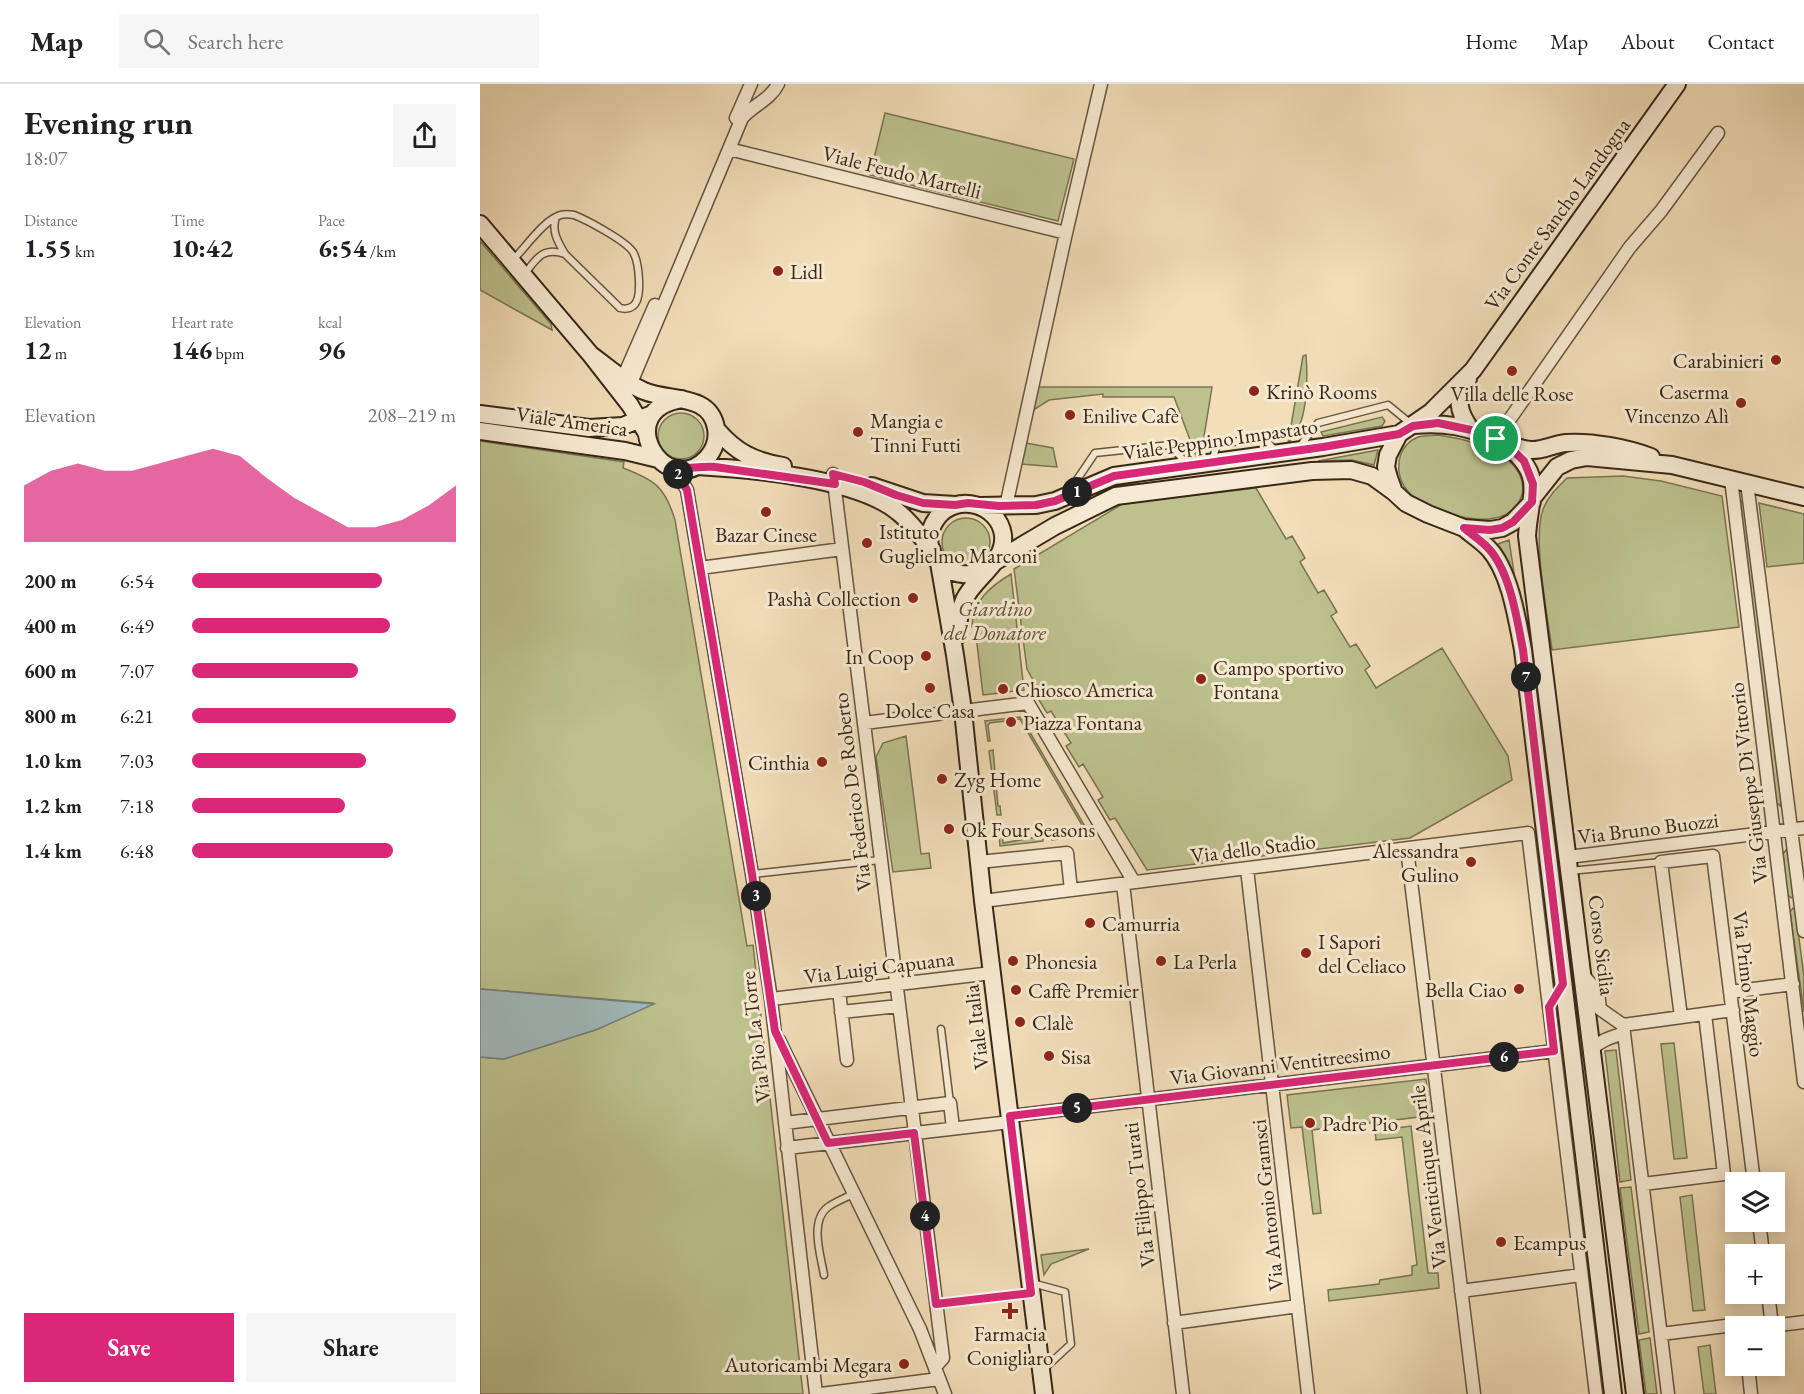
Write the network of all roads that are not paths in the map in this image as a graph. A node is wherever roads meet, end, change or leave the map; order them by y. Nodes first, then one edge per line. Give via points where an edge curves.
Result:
1 (751, 84) edge
2 (778, 84) edge
3 (1101, 84) edge
4 (1677, 84) edge
5 (1718, 133) dead end
6 (729, 149) junction
7 (556, 216) junction
8 (480, 224) edge
9 (1065, 233) junction
10 (565, 254) junction
11 (512, 262) junction
12 (524, 276) junction
13 (1473, 370) junction
14 (624, 383) junction
15 (682, 399) junction
16 (480, 414) edge
17 (647, 422) junction
18 (602, 427) junction
19 (717, 430) junction
20 (1406, 430) junction
21 (1471, 430) junction
22 (480, 431) edge
23 (1500, 441) junction
24 (1297, 451) junction
25 (657, 459) junction
26 (1672, 465) junction
27 (697, 466) junction
28 (1190, 466) junction
29 (674, 468) junction
30 (834, 479) junction
31 (1739, 481) junction
32 (1394, 492) junction
33 (1065, 497) junction
34 (1804, 497) edge
35 (1533, 499) junction
36 (955, 505) junction
37 (980, 506) junction
38 (1006, 506) junction
39 (1464, 528) junction
40 (842, 549) junction
41 (935, 556) junction
42 (991, 565) junction
43 (700, 568) junction
44 (955, 655) junction
45 (963, 711) junction
46 (864, 723) junction
47 (1798, 829) edge
48 (1773, 832) junction
49 (1407, 849) junction
50 (880, 860) junction
51 (979, 862) junction
52 (1660, 862) junction
53 (1569, 864) junction
54 (1247, 868) junction
55 (752, 874) junction
56 (1128, 883) junction
57 (1071, 890) junction
58 (1536, 896) junction
59 (983, 901) junction
60 (1556, 920) junction
61 (1804, 931) edge
62 (992, 973) junction
63 (1582, 974) junction
64 (1563, 984) junction
65 (1792, 984) junction
66 (896, 985) junction
67 (839, 991) junction
68 (1730, 992) junction
69 (771, 999) junction
70 (899, 1006) junction
71 (1549, 1007) junction
72 (1732, 1011) junction
73 (842, 1012) junction
74 (1705, 1014) junction
75 (1681, 1017) junction
76 (941, 1029) dead end
77 (1624, 1029) junction
78 (775, 1031) junction
79 (1592, 1049) junction
80 (1554, 1051) junction
81 (847, 1060) dead end
82 (1434, 1065) junction
83 (1558, 1078) junction
84 (1804, 1082) edge
85 (1273, 1084) junction
86 (1148, 1099) junction
87 (1577, 1099) junction
88 (910, 1101) junction
89 (950, 1103) junction
90 (816, 1119) junction
91 (1010, 1119) junction
92 (785, 1123) junction
93 (953, 1128) junction
94 (915, 1139) junction
95 (787, 1148) junction
96 (831, 1149) junction
97 (1753, 1172) edge
98 (1643, 1184) junction
99 (854, 1194) junction
100 (824, 1275) dead end
101 (1581, 1275) junction
102 (1031, 1288) junction
103 (1461, 1291) junction
104 (936, 1304) junction
105 (1298, 1306) junction
106 (1804, 1322) edge
107 (1174, 1323) junction
108 (1785, 1324) edge
109 (1725, 1327) edge
110 (1661, 1334) junction
111 (1041, 1372) junction
112 (937, 1373) junction
113 (1749, 1376) edge
114 (914, 1388) edge
115 (816, 1394) edge
116 (821, 1394) edge
117 (945, 1394) edge
118 (1044, 1394) edge
119 (1183, 1394) edge
120 (1308, 1394) edge
121 (1474, 1394) edge
122 (1596, 1394) edge
123 (1613, 1394) edge
124 (1635, 1394) edge
125 (1668, 1394) edge
126 (1751, 1394) edge

1 - 14 street
2 - 6 street via 769,97 742,118
3 - 9 street
4 - 13 main road, Via Conte Sancho Landogna
5 - 23 street via 1630,247
6 - 9 street, Viale Feudo Martelli
6 - 14 street
7 - 10 lane via 555,235
7 - 10 lane via 574,216 632,250 638,271 638,299 634,306 620,309
7 - 11 lane
8 - 11 main road
9 - 38 street
10 - 12 lane via 555,250 545,253
11 - 12 main road
12 - 14 main road via 591,355
13 - 20 main road via 1431,412
13 - 21 main road via 1459,398 1464,420
14 - 15 main road via 660,397
14 - 17 main road via 630,405
14 - 18 main road via 616,413
15 - 17 main road via 661,405
15 - 19 main road via 705,408
16 - 18 main road, Viale America
17 - 18 main road, Viale America
17 - 25 main road via 647,442
19 - 27 main road via 712,451
19 - 30 main road via 730,445 756,460
20 - 21 main road via 1438,423
20 - 24 main road, Viale Peppino Impastato
20 - 24 lane via 1388,405 1318,423
20 - 32 main road via 1388,455 1386,467
21 - 23 main road
22 - 25 main road, Viale America
23 - 26 main road via 1528,450 1565,443 1635,450
23 - 35 main road via 1524,461 1530,473
24 - 28 main road, Viale Peppino Impastato
25 - 29 main road
26 - 31 main road
26 - 35 main road via 1587,457 1571,460 1557,467
27 - 29 main road
27 - 30 main road
28 - 33 main road, Viale Peppino Impastato via 1114,476
28 - 33 lane via 1170,445 1095,453
29 - 43 street, Via Pio La Torre via 687,490
30 - 36 main road via 864,482 923,503
30 - 40 street, Via Federico De Roberto
30 - 41 main road via 898,512
31 - 34 main road
31 - 47 street, Via Giuseppe Di Vittorio
31 - 48 street, Via Giuseppe Di Vittorio
32 - 39 main road via 1406,503
32 - 42 main road, Viale Peppino Impastato via 1372,476 1351,470 1312,471 1116,496 1055,526
33 - 38 main road, Viale Peppino Impastato via 1036,505
35 - 39 main road via 1513,522 1502,528
35 - 53 main road, Corso Sicilia via 1527,536
36 - 37 main road
36 - 41 main road via 945,510 932,528 930,539
37 - 38 main road, Viale Peppino Impastato
37 - 42 main road via 995,518 1003,536 1002,549
39 - 60 main road, Corso Sicilia via 1489,548 1498,562 1518,621
40 - 43 street
40 - 46 street, Via Federico De Roberto
41 - 42 main road via 946,570 956,574 977,574
41 - 44 main road
42 - 44 main road via 964,600
43 - 55 street, Via Pio La Torre
44 - 45 main road, Viale Italia
45 - 46 street
45 - 51 main road, Viale Italia
45 - 56 street via 1028,703
46 - 50 street, Via Federico De Roberto
47 - 48 street, Via Bruno Buozzi
47 - 61 street, Via Giuseppe Di Vittorio
48 - 53 street, Via Bruno Buozzi
48 - 65 street, Via Giuseppe Di Vittorio
49 - 54 street, Via dello Stadio
49 - 58 street, Via dello Stadio via 1528,833
49 - 82 street, Via Venticinque Aprile
50 - 55 lane
50 - 66 street, Via Federico De Roberto
51 - 57 street via 1067,853
51 - 59 main road, Viale Italia
52 - 53 lane
52 - 68 street, Via Primo Maggio via 1713,856
52 - 75 street
53 - 63 main road, Corso Sicilia
54 - 56 street, Via dello Stadio
54 - 85 street, Via Antonio Gramsci
55 - 69 street, Via Pio La Torre
56 - 57 street, Via dello Stadio
56 - 86 street, Via Filippo Turati
57 - 59 street, Via dello Stadio
58 - 60 street
58 - 71 street
59 - 62 main road, Viale Italia
60 - 64 main road, Corso Sicilia
62 - 66 street, Via Luigi Capuana
62 - 91 main road, Viale Italia
63 - 77 street via 1598,992 1600,1009
63 - 79 main road, Corso Sicilia
64 - 71 street
64 - 87 main road, Corso Sicilia
65 - 68 street
65 - 84 street, Via Giuseppe Di Vittorio
66 - 67 street, Via Luigi Capuana
66 - 70 street, Via Federico De Roberto
67 - 69 street, Via Luigi Capuana
67 - 73 street
68 - 72 street, Via Primo Maggio
69 - 78 street, Via Pio La Torre
70 - 73 street
70 - 88 street, Via Federico De Roberto
71 - 80 street
72 - 74 street
72 - 97 street, Via Primo Maggio
73 - 81 street
74 - 75 street
74 - 98 street via 1724,1174
75 - 77 street
76 - 89 lane
77 - 79 street
77 - 98 street
78 - 90 street
78 - 92 street, Via Pio La Torre
79 - 124 main road, Corso Sicilia
80 - 82 street, Via Giovanni Ventitreesimo
80 - 83 street
82 - 85 street, Via Giovanni Ventitreesimo
82 - 103 street, Via Venticinque Aprile
83 - 87 street
83 - 101 street
85 - 86 street, Via Giovanni Ventitreesimo
85 - 105 street, Via Antonio Gramsci
86 - 91 street, Via Giovanni Ventitreesimo
86 - 107 street, Via Filippo Turati
87 - 123 main road, Corso Sicilia
88 - 89 street
88 - 90 street
88 - 94 street, Via Federico De Roberto
89 - 93 street
90 - 92 street
90 - 96 street
91 - 93 street, Via Giovanni Ventitreesimo
91 - 102 main road, Viale Italia
92 - 95 street, Via Pio La Torre
93 - 94 street, Via Giovanni Ventitreesimo
94 - 96 street, Via Giovanni Ventitreesimo
94 - 104 street
95 - 96 street, Via Giovanni Ventitreesimo
95 - 115 street, Via Pio La Torre
96 - 99 street
98 - 110 street
99 - 100 lane via 821,1213 817,1230
99 - 112 street via 920,1329
101 - 103 street
101 - 122 street
102 - 104 lane
102 - 111 main road, Viale Italia
102 - 111 lane via 1065,1292 1070,1334 1071,1344
103 - 121 street, Via Venticinque Aprile
104 - 112 street via 943,1358
105 - 107 street
105 - 120 street, Via Antonio Gramsci
106 - 108 street
107 - 119 street, Via Filippo Turati
109 - 110 street
110 - 125 street
111 - 118 main road, Viale Italia
112 - 114 street
112 - 117 street
113 - 126 street
114 - 116 street

